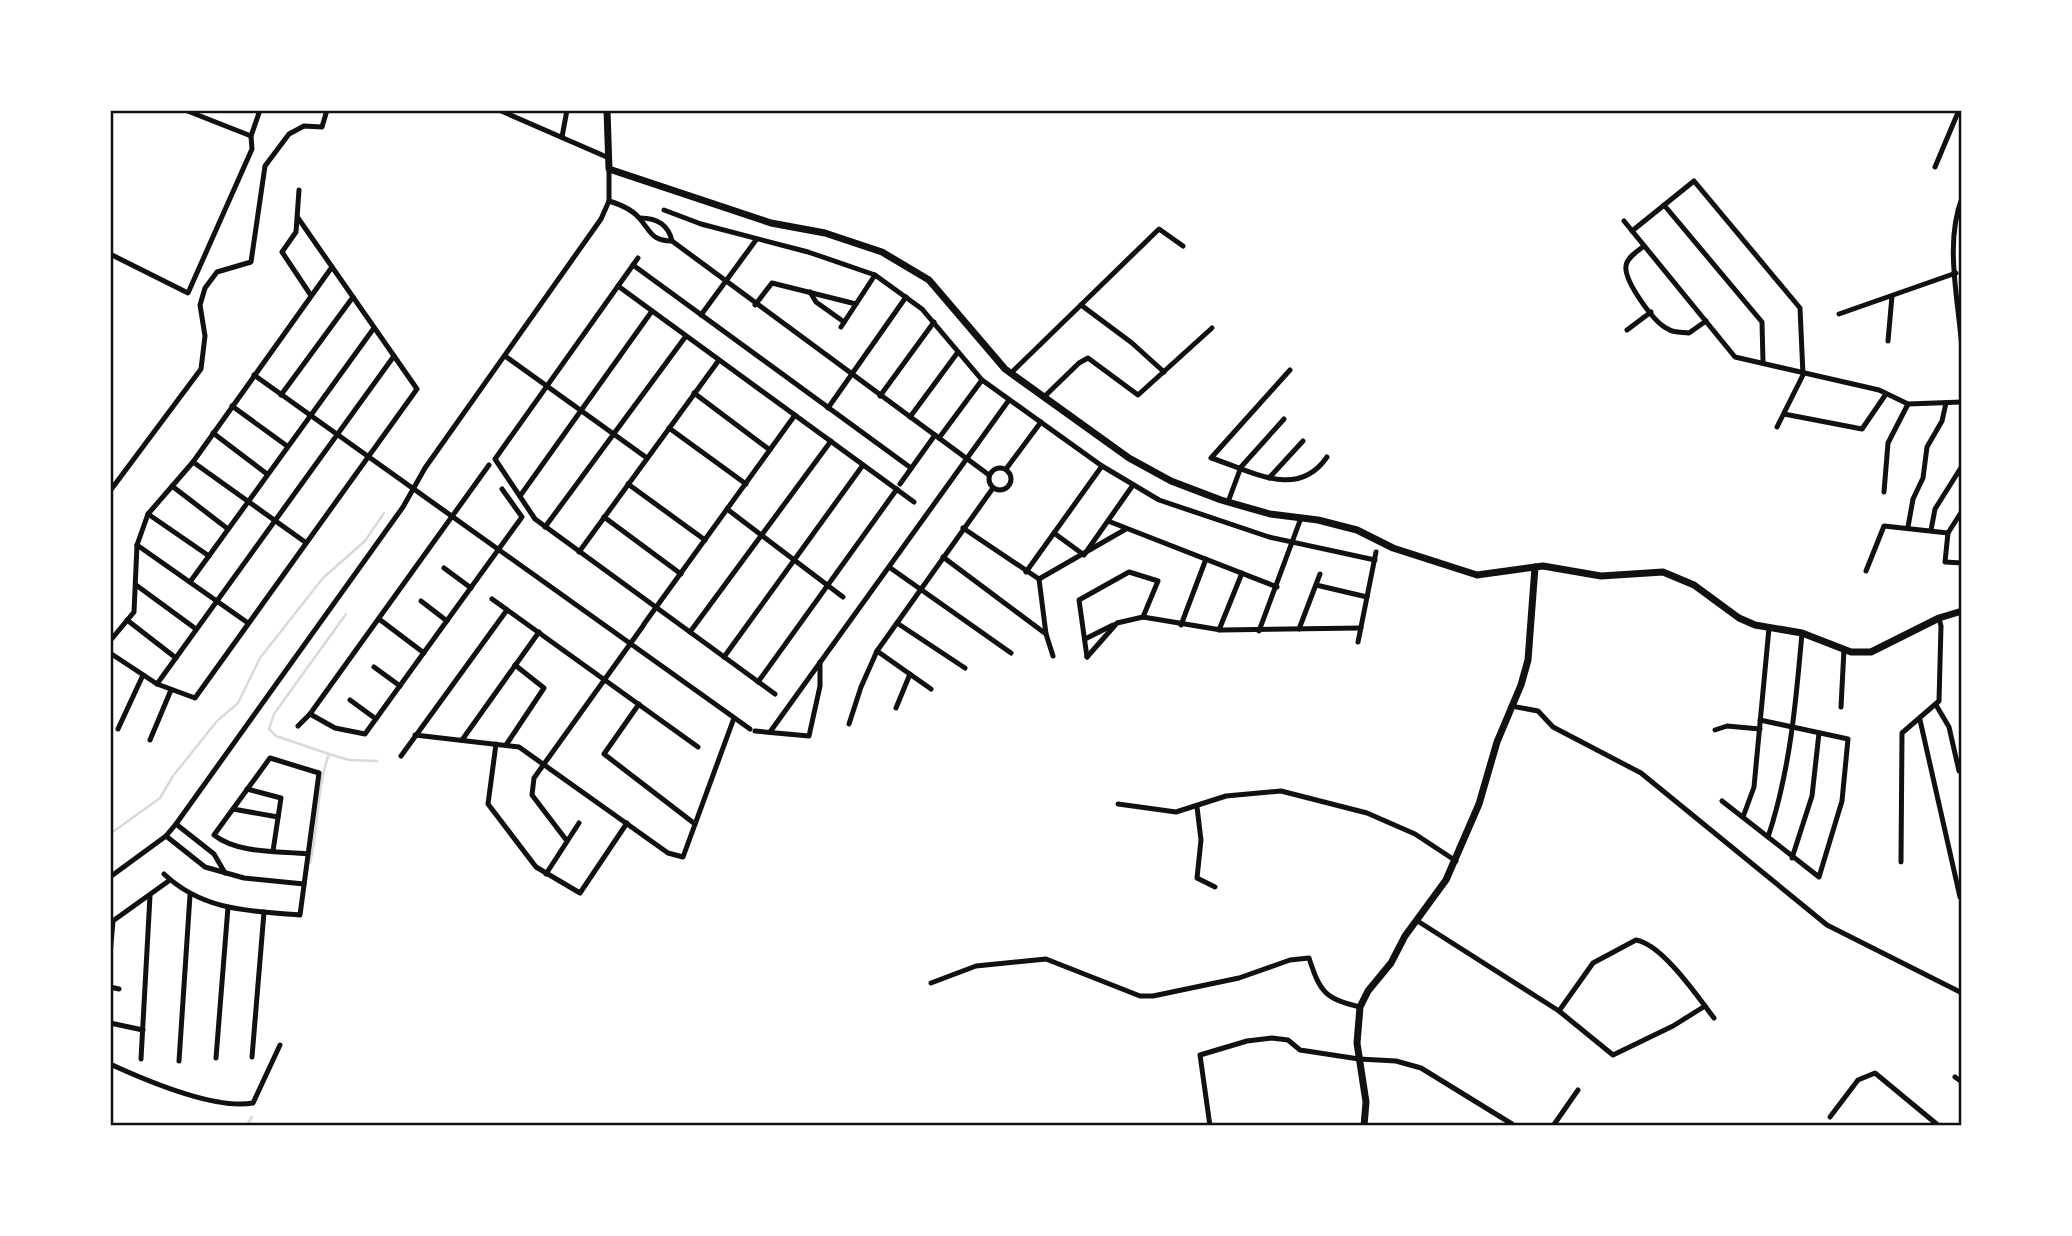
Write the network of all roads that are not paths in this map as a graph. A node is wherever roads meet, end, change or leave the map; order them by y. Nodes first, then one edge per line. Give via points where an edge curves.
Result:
1 (185, 110) edge
2 (327, 110) edge
3 (499, 110) edge
4 (567, 110) edge
5 (607, 110) edge
6 (259, 111) edge
7 (1960, 111) edge
8 (251, 136) junction
9 (562, 137) junction
10 (609, 158) junction
11 (1935, 167) dead end
12 (609, 169) junction
13 (299, 190) dead end
14 (1962, 198) edge
15 (609, 201) junction
16 (1664, 205) junction
17 (664, 210) dead end
18 (298, 218) junction
19 (640, 218) junction
20 (1624, 221) dead end
21 (1632, 231) junction
22 (1954, 234) junction
23 (1962, 234) edge
24 (756, 240) junction
25 (671, 241) junction
26 (1183, 246) dead end
27 (1644, 246) junction
28 (110, 254) edge
29 (638, 258) dead end
30 (633, 265) junction
31 (332, 267) junction
32 (1956, 273) junction
33 (875, 275) junction
34 (725, 283) junction
35 (618, 286) junction
36 (810, 292) junction
37 (310, 294) junction
38 (1892, 296) junction
39 (353, 297) junction
40 (906, 297) junction
41 (856, 304) junction
42 (755, 305) junction
43 (1081, 305) junction
44 (652, 311) junction
45 (1651, 312) junction
46 (1839, 314) dead end
47 (701, 315) junction
48 (1706, 321) junction
49 (934, 322) junction
50 (374, 328) junction
51 (1212, 328) dead end
52 (1627, 330) dead end
53 (685, 336) junction
54 (1888, 341) dead end
55 (1962, 350) edge
56 (958, 352) junction
57 (394, 356) junction
58 (505, 356) junction
59 (719, 360) junction
60 (1762, 362) junction
61 (1290, 370) dead end
62 (1164, 372) junction
63 (1011, 373) junction
64 (254, 375) junction
65 (851, 375) junction
66 (1803, 375) junction
67 (982, 380) junction
68 (547, 386) junction
69 (694, 393) junction
70 (281, 394) junction
71 (1886, 394) junction
72 (880, 396) junction
73 (1044, 397) junction
74 (1009, 400) junction
75 (1962, 402) edge
76 (1946, 403) junction
77 (1908, 404) junction
78 (232, 406) junction
79 (828, 408) junction
80 (581, 410) junction
81 (1784, 414) junction
82 (309, 415) junction
83 (795, 415) junction
84 (910, 417) junction
85 (1284, 419) dead end
86 (1041, 422) junction
87 (669, 428) junction
88 (1777, 428) dead end
89 (213, 433) junction
90 (336, 434) junction
91 (614, 434) junction
92 (937, 437) junction
93 (831, 441) junction
94 (1303, 441) dead end
95 (287, 446) junction
96 (770, 450) junction
97 (367, 456) junction
98 (1327, 457) dead end
99 (647, 458) junction
100 (967, 458) junction
101 (193, 461) junction
102 (489, 465) dead end
103 (863, 465) junction
104 (1102, 466) junction
105 (1962, 466) edge
106 (1241, 467) junction
107 (911, 468) junction
108 (1006, 469) junction
109 (267, 474) junction
110 (989, 475) junction
111 (1269, 478) junction
112 (628, 484) junction
113 (746, 484) junction
114 (1133, 485) junction
115 (172, 486) junction
116 (898, 486) junction
117 (993, 488) junction
118 (412, 489) junction
119 (502, 489) dead end
120 (110, 491) edge
121 (1884, 492) dead end
122 (520, 496) junction
123 (248, 502) junction
124 (914, 502) dead end
125 (1228, 502) junction
126 (727, 509) junction
127 (1962, 511) edge
128 (148, 513) junction
129 (453, 517) junction
130 (604, 517) junction
131 (1301, 518) junction
132 (274, 521) junction
133 (1108, 521) junction
134 (545, 527) junction
135 (1908, 527) junction
136 (963, 528) junction
137 (228, 529) junction
138 (1126, 529) junction
139 (1931, 530) junction
140 (1054, 533) junction
141 (1948, 533) junction
142 (761, 537) junction
143 (705, 540) junction
144 (305, 542) junction
145 (1293, 542) junction
146 (136, 545) junction
147 (499, 550) junction
148 (579, 552) junction
149 (1376, 552) dead end
150 (1084, 555) junction
151 (209, 556) junction
152 (943, 557) junction
153 (1206, 559) junction
154 (793, 560) junction
155 (1375, 560) junction
156 (1962, 564) edge
157 (889, 567) junction
158 (1535, 567) junction
159 (444, 568) dead end
160 (1866, 571) dead end
161 (1026, 572) junction
162 (1242, 573) junction
163 (681, 574) junction
164 (1321, 574) dead end
165 (1039, 579) junction
166 (190, 582) junction
167 (136, 585) junction
168 (827, 585) junction
169 (1316, 585) junction
170 (471, 587) junction
171 (1277, 587) junction
172 (920, 589) junction
173 (843, 597) dead end
174 (1367, 597) junction
175 (492, 598) dead end
176 (217, 601) junction
177 (421, 601) dead end
178 (656, 608) junction
179 (508, 610) junction
180 (1962, 611) edge
181 (1143, 617) junction
182 (1939, 618) junction
183 (379, 620) junction
184 (127, 621) junction
185 (447, 621) junction
186 (248, 623) junction
187 (897, 623) junction
188 (1117, 623) junction
189 (1181, 625) junction
190 (1361, 628) junction
191 (1769, 628) junction
192 (196, 629) junction
193 (1300, 629) junction
194 (1219, 630) junction
195 (1259, 631) junction
196 (539, 632) junction
197 (690, 632) junction
198 (1802, 633) junction
199 (1046, 634) junction
200 (1085, 639) junction
201 (110, 640) edge
202 (1358, 642) dead end
203 (630, 644) junction
204 (1844, 649) junction
205 (877, 651) junction
206 (424, 653) junction
207 (1011, 653) dead end
208 (112, 655) edge
209 (1054, 656) dead end
210 (724, 657) junction
211 (176, 658) junction
212 (820, 662) junction
213 (110, 664) edge
214 (515, 665) junction
215 (374, 667) dead end
216 (965, 668) dead end
217 (910, 674) junction
218 (143, 675) junction
219 (604, 680) junction
220 (758, 682) junction
221 (157, 684) junction
222 (400, 686) junction
223 (931, 689) dead end
224 (171, 690) junction
225 (775, 694) dead end
226 (350, 700) dead end
227 (639, 704) junction
228 (1936, 705) junction
229 (1511, 706) junction
230 (1840, 707) dead end
231 (896, 708) dead end
232 (310, 714) junction
233 (734, 718) junction
234 (376, 719) junction
235 (1760, 720) junction
236 (1920, 720) junction
237 (849, 724) dead end
238 (298, 726) dead end
239 (1791, 727) junction
240 (118, 729) dead end
241 (1759, 729) junction
242 (1715, 730) dead end
243 (770, 732) junction
244 (1819, 733) junction
245 (415, 735) junction
246 (150, 740) dead end
247 (462, 740) junction
248 (496, 744) junction
249 (506, 745) junction
250 (698, 747) dead end
251 (401, 756) dead end
252 (544, 763) junction
253 (1959, 771) dead end
254 (247, 789) junction
255 (1722, 801) dead end
256 (1118, 804) dead end
257 (1197, 807) junction
258 (233, 809) junction
259 (278, 817) junction
260 (1743, 817) junction
261 (579, 823) dead end
262 (626, 823) junction
263 (176, 824) junction
264 (695, 824) junction
265 (166, 836) junction
266 (1768, 837) junction
267 (567, 841) junction
268 (200, 843) junction
269 (273, 851) junction
270 (190, 854) junction
271 (308, 855) junction
272 (1792, 858) junction
273 (1456, 861) junction
274 (1901, 862) dead end
275 (225, 873) junction
276 (164, 874) dead end
277 (546, 874) junction
278 (110, 877) edge
279 (170, 880) junction
280 (304, 884) junction
281 (1214, 887) dead end
282 (190, 895) junction
283 (150, 896) junction
284 (1960, 897) dead end
285 (228, 907) junction
286 (264, 912) junction
287 (1416, 920) junction
288 (111, 922) edge
289 (110, 955) edge
290 (931, 983) dead end
291 (110, 987) edge
292 (119, 989) dead end
293 (1962, 993) edge
294 (1360, 1006) junction
295 (1705, 1006) junction
296 (1559, 1011) junction
297 (1714, 1018) dead end
298 (110, 1023) edge
299 (143, 1030) junction
300 (280, 1045) dead end
301 (252, 1057) dead end
302 (216, 1058) dead end
303 (141, 1059) dead end
304 (1359, 1059) junction
305 (178, 1061) dead end
306 (110, 1064) edge
307 (1955, 1077) dead end
308 (1962, 1082) edge
309 (1578, 1090) dead end
310 (1830, 1117) dead end
311 (1512, 1124) edge
312 (1210, 1126) edge
313 (1364, 1126) edge
314 (1553, 1126) edge
315 (1939, 1126) edge

1 - 8 street
2 - 120 street via 322,127 304,126 289,134 265,166 251,262 217,272 201,299 205,336 201,369
3 - 9 street
4 - 9 street
5 - 10 street
6 - 8 street
7 - 11 street
8 - 28 street via 252,149 188,293
9 - 10 street
10 - 12 street
12 - 15 street
12 - 63 street via 772,223 825,233 882,252 929,280
13 - 18 street
14 - 22 street
15 - 19 street
15 - 58 street
16 - 21 street
16 - 60 street via 1762,322
16 - 66 street via 1694,181 1800,308
17 - 24 street
18 - 31 street
18 - 37 street via 293,239 282,252
19 - 25 street via 651,236
19 - 25 street via 663,224
20 - 21 street
21 - 27 street
22 - 23 street
22 - 32 street
24 - 33 street
24 - 34 street
25 - 34 street
26 - 43 street via 1159,229
27 - 45 street via 1625,267 1629,282
27 - 48 street
29 - 30 street
30 - 35 street
30 - 47 street
31 - 37 street
31 - 39 street
32 - 38 street
32 - 55 street
33 - 40 street
33 - 41 street
34 - 42 street
34 - 47 street
35 - 44 street
35 - 68 street
36 - 41 street
36 - 41 street via 843,324
36 - 42 street via 772,282
37 - 64 street
38 - 46 street
38 - 54 street
39 - 50 street
39 - 70 street
40 - 49 street
40 - 65 street
42 - 65 street
43 - 62 street
43 - 63 street
44 - 53 street
44 - 80 street
45 - 48 street via 1669,331 1689,333
45 - 52 street
47 - 79 street
48 - 60 street via 1735,357
49 - 56 street
49 - 72 street
50 - 57 street
50 - 82 street
51 - 62 street
53 - 59 street
53 - 91 street
56 - 67 street
56 - 84 street
57 - 90 street
57 - 97 street via 417,389
58 - 68 street
58 - 118 street
59 - 69 street
59 - 83 street
60 - 66 street
61 - 106 street via 1211,458
62 - 73 street via 1135,395 1087,358
63 - 73 street
64 - 70 street
64 - 78 street
65 - 72 street
65 - 79 street
66 - 71 street
66 - 81 street
67 - 74 street
67 - 92 street
68 - 80 street
68 - 122 street via 495,459
69 - 87 street
69 - 96 street
70 - 82 street
71 - 77 street
71 - 81 street via 1862,429
72 - 84 street
73 - 125 street via 1129,458 1171,481
74 - 86 street
74 - 100 street
75 - 76 street
76 - 77 street
76 - 135 street via 1927,447
77 - 121 street via 1888,443
78 - 89 street
78 - 95 street
79 - 107 street
80 - 91 street
80 - 122 street
81 - 88 street
82 - 90 street
82 - 95 street
83 - 93 street
83 - 96 street
84 - 92 street
85 - 106 street
86 - 104 street
86 - 108 street
87 - 99 street
87 - 113 street
89 - 101 street
89 - 109 street
90 - 97 street
90 - 132 street
91 - 99 street
91 - 134 street
92 - 100 street
92 - 107 street
93 - 103 street
93 - 142 street
94 - 111 street
95 - 109 street
96 - 113 street
97 - 118 street
97 - 144 street
98 - 111 street via 1315,471 1288,482
99 - 112 street
100 - 110 street
100 - 157 street
101 - 115 street
101 - 123 street
102 - 129 street
103 - 116 street
103 - 154 street
104 - 114 street
104 - 140 street
105 - 139 street via 1935,509
106 - 111 street
106 - 125 street
107 - 116 street
108 - 110 street via 998,468
108 - 117 street via 1011,476 1009,486
109 - 123 street
110 - 117 street
112 - 130 street
112 - 143 street
113 - 126 street
114 - 133 street
114 - 145 street via 1213,520
115 - 128 street
115 - 137 street
116 - 124 street
116 - 168 street
117 - 136 street
118 - 129 street
118 - 263 street
119 - 147 street via 522,517
122 - 134 street
123 - 132 street
123 - 137 street
125 - 131 street
126 - 142 street
126 - 143 street
127 - 141 street
128 - 146 street
128 - 151 street
129 - 147 street
129 - 183 street
130 - 148 street
130 - 163 street
131 - 145 street
131 - 158 street via 1357,530 1471,574 1491,576
132 - 144 street
132 - 176 street
133 - 138 street
133 - 150 street
134 - 148 street
135 - 139 street
135 - 160 street via 1884,526
136 - 152 street
136 - 161 street
137 - 151 street
138 - 150 street
138 - 153 street
139 - 141 street
140 - 150 street
140 - 161 street
141 - 156 street via 1945,562
142 - 154 street
142 - 197 street
143 - 163 street
144 - 186 street
145 - 155 street
145 - 171 street
146 - 166 street
146 - 167 street
147 - 170 street
147 - 203 street
148 - 178 street
149 - 155 street
150 - 165 street
151 - 166 street
152 - 172 street
152 - 199 street
153 - 162 street
153 - 189 street
154 - 168 street
154 - 210 street
155 - 174 street
157 - 172 street
157 - 212 street
158 - 191 street via 1601,576 1663,572 1679,576 1739,618
158 - 229 street via 1528,660
159 - 170 street
161 - 165 street
162 - 171 street
162 - 194 street
163 - 178 street
164 - 169 street
165 - 199 street
166 - 176 street
167 - 184 street via 134,612
167 - 192 street
168 - 173 street
168 - 220 street
169 - 174 street
169 - 193 street
170 - 185 street
171 - 195 street
172 - 187 street
172 - 207 street
174 - 190 street
175 - 179 street
176 - 186 street
176 - 192 street
177 - 185 street
178 - 197 street
178 - 203 street
179 - 196 street
179 - 245 street
180 - 182 street
181 - 188 street
181 - 189 street
181 - 200 street via 1157,581 1129,572 1079,600
182 - 204 street via 1871,652
182 - 228 street
183 - 206 street
183 - 232 street
184 - 201 street
184 - 211 street
185 - 206 street
186 - 224 street via 195,698
187 - 205 street
187 - 216 street
188 - 200 street
188 - 200 street via 1087,657
189 - 194 street
190 - 193 street
190 - 202 street
191 - 198 street
191 - 235 street
192 - 211 street
193 - 195 street
194 - 195 street
196 - 214 street
196 - 219 street
197 - 210 street
198 - 204 street
198 - 239 street
199 - 209 street
203 - 219 street
203 - 233 street
204 - 230 street
205 - 217 street
205 - 237 street
206 - 222 street
208 - 213 street
208 - 218 street
210 - 220 street
211 - 221 street
212 - 243 street
212 - 243 street via 820,686 809,736
214 - 247 street
214 - 249 street via 544,688
215 - 222 street
217 - 223 street
217 - 231 street
218 - 221 street
218 - 240 street
219 - 227 street
219 - 252 street
220 - 225 street
221 - 224 street
222 - 234 street
224 - 246 street
226 - 234 street
227 - 250 street
227 - 264 street via 604,754
228 - 236 street
228 - 253 street via 1949,727
229 - 273 street
229 - 293 street via 1538,711 1553,727 1641,773 1827,925
232 - 234 street via 354,734 365,734
232 - 238 street
233 - 243 street via 752,730
233 - 264 street
235 - 239 street
235 - 241 street
236 - 274 street via 1902,733
236 - 284 street
239 - 244 street
239 - 266 street via 1783,792
241 - 242 street via 1727,726
241 - 260 street via 1754,787
244 - 272 street via 1812,796
244 - 272 street via 1848,739 1842,801 1819,877
245 - 247 street
245 - 251 street
247 - 248 street
248 - 249 street
248 - 277 street via 488,804
249 - 252 street via 519,747
252 - 262 street
252 - 267 street via 531,790
254 - 258 street
254 - 259 street via 281,798
254 - 271 street via 270,758 319,773
255 - 260 street
256 - 257 street via 1177,812
257 - 273 street via 1226,796 1281,791 1367,813 1415,834
257 - 281 street via 1201,840 1197,878
258 - 259 street
258 - 269 street via 214,835 223,842
259 - 269 street
260 - 266 street
261 - 267 street
262 - 264 street via 668,853 683,857
262 - 277 street via 580,893
263 - 265 street
263 - 268 street
265 - 270 street
265 - 278 street
266 - 272 street
267 - 277 street
268 - 270 street
268 - 275 street via 214,854
269 - 271 street
270 - 275 street via 205,867
271 - 280 street
273 - 287 street
275 - 280 street
276 - 279 street
279 - 282 street
279 - 283 street
280 - 286 street via 300,915
282 - 285 street
282 - 305 street
283 - 288 street
283 - 299 street
285 - 286 street
285 - 302 street
286 - 301 street
287 - 294 street
287 - 296 street
288 - 289 street
290 - 294 street via 976,966 1046,959 1140,996 1153,996 1309,958 1322,992 1337,1002
291 - 292 street
294 - 304 street
295 - 296 street via 1613,1055
295 - 296 street via 1670,963 1636,940 1593,963
295 - 297 street
298 - 299 street
299 - 303 street
300 - 306 street via 253,1103 237,1106 165,1087
304 - 311 street via 1421,1068
304 - 312 street via 1300,1050 1288,1040 1272,1038 1203,1051 1199,1061
304 - 313 street via 1366,1102
307 - 308 street
309 - 314 street
310 - 315 street via 1858,1080 1875,1073

